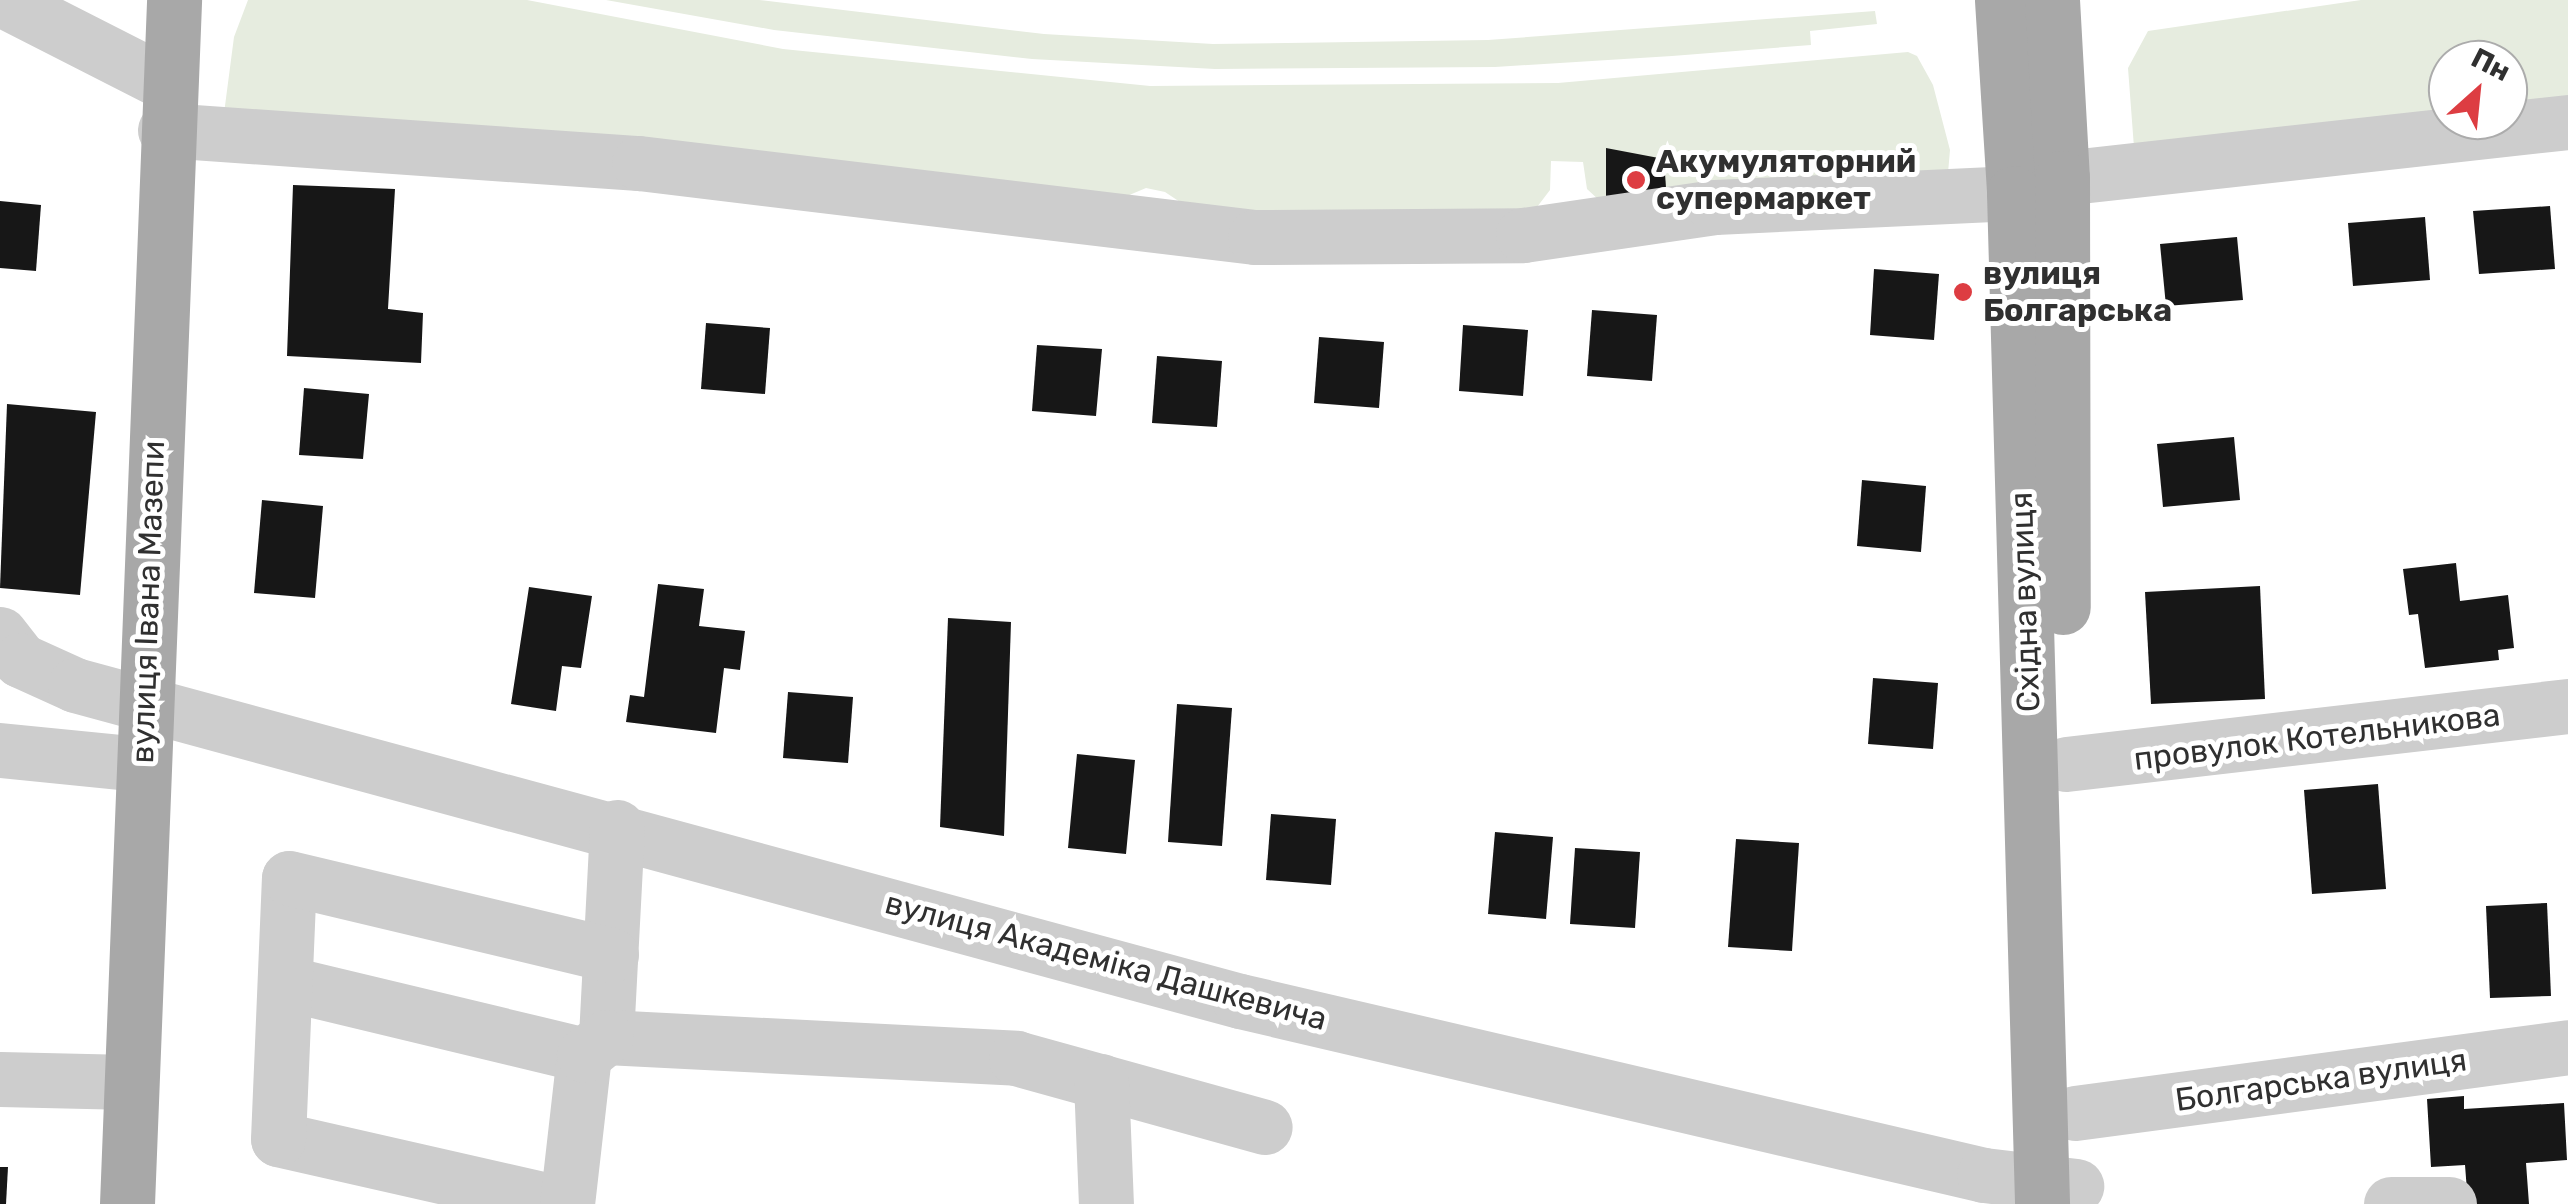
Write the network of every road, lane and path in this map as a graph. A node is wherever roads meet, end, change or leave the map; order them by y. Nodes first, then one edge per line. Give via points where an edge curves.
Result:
1 (2, 0) edge
2 (174, 0) edge
3 (2002, 0) edge
4 (2052, 0) edge
5 (166, 106) junction
6 (2568, 122) edge
7 (2038, 185) junction
8 (0, 634) edge
9 (144, 704) junction
10 (2568, 706) edge
11 (0, 750) edge
12 (141, 764) junction
13 (2066, 764) junction
14 (618, 827) junction
15 (611, 955) junction
16 (285, 982) junction
17 (595, 1046) junction
18 (2568, 1047) edge
19 (0, 1079) edge
20 (1102, 1081) junction
21 (130, 1082) junction
22 (2075, 1112) junction
23 (1265, 1127) dead end
24 (2059, 1194) edge
25 (128, 1204) edge
26 (566, 1204) edge
27 (1106, 1204) edge
28 (2391, 1204) edge
29 (2449, 1204) edge

1 - 5 street
2 - 5 main road, вулиця Івана Мазепи
3 - 7 main road, Східна вулиця
4 - 7 main road, Східна вулиця
5 - 7 street via 1254,236 1523,235 1714,207
5 - 9 main road, вулиця Івана Мазепи
6 - 7 street
7 - 13 main road, Східна вулиця
7 - 24 main road, Східна вулиця
8 - 9 street, вулиця Академіка Дашкевича via 20,660 75,685
9 - 12 main road, вулиця Івана Мазепи
9 - 14 street, вулиця Академіка Дашкевича
10 - 13 street, провулок Котельникова
11 - 12 street
12 - 21 main road, вулиця Івана Мазепи
13 - 22 main road, Східна вулиця
14 - 15 street
14 - 24 street, вулиця Академіка Дашкевича via 1240,1001
15 - 16 street via 289,878
15 - 17 street
16 - 17 street
16 - 26 street via 278,1139
17 - 20 street via 1016,1058
17 - 26 street
18 - 22 street, Болгарська вулиця
19 - 21 street
20 - 23 street
20 - 27 street
21 - 25 main road, вулиця Івана Мазепи
22 - 24 main road, Східна вулиця
28 - 29 street

